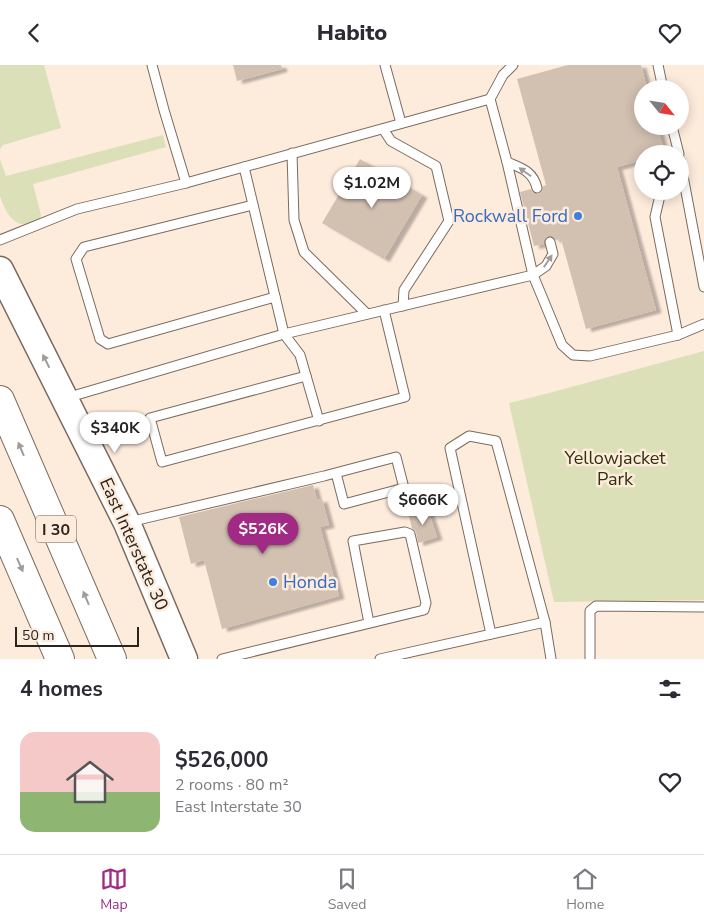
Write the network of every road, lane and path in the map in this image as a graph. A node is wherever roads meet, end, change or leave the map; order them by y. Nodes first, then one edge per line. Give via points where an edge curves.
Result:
1 (152, 65) edge
2 (385, 65) edge
3 (513, 65) edge
4 (658, 65) edge
5 (661, 80) edge
6 (490, 99) junction
7 (401, 123) junction
8 (383, 129) junction
9 (292, 153) junction
10 (507, 162) junction
11 (244, 167) junction
12 (186, 183) junction
13 (537, 187) dead end
14 (659, 200) edge
15 (686, 200) edge
16 (253, 205) junction
17 (0, 240) edge
18 (550, 242) dead end
19 (0, 270) edge
20 (533, 275) junction
21 (704, 287) edge
22 (275, 297) junction
23 (403, 306) junction
24 (384, 310) junction
25 (367, 314) junction
26 (704, 324) edge
27 (284, 334) junction
28 (678, 335) junction
29 (306, 375) junction
30 (64, 398) junction
31 (0, 400) edge
32 (319, 421) junction
33 (336, 473) junction
34 (0, 520) edge
35 (127, 523) junction
36 (704, 607) edge
37 (545, 622) junction
38 (369, 623) junction
39 (491, 634) junction
40 (60, 659) edge
41 (112, 659) edge
42 (184, 659) edge
43 (222, 659) edge
44 (380, 659) edge
45 (551, 659) edge
46 (590, 659) edge

1 - 12 lane
2 - 7 lane
3 - 6 lane via 503,75
4 - 5 lane
6 - 7 lane
6 - 10 lane
7 - 8 lane
8 - 9 lane
8 - 23 lane via 392,141 436,167 449,221 404,291
9 - 11 lane
9 - 25 lane via 294,220 304,252
13 -> 10 lane via 529,172
10 - 20 lane
11 - 12 lane
11 - 16 lane
12 - 17 lane via 77,209
14 - 28 lane via 655,217
15 - 21 lane
16 - 22 lane
16 - 22 lane via 84,247 76,259 100,339 108,344
20 -> 18 lane via 546,266 553,254
30 -> 19 main road, East Interstate 30
20 - 23 lane
20 - 28 lane via 562,345 573,355 590,356
22 - 27 lane
23 - 24 lane
24 - 25 lane
24 - 32 lane via 405,397
25 - 27 lane
26 - 28 lane
27 - 29 lane via 300,355
27 - 30 lane
29 - 32 lane
29 - 32 lane via 150,418 162,462
30 - 35 main road, East Interstate 30
41 -> 31 highway, I 30
33 - 33 lane via 396,457 404,488 344,504
33 - 35 lane
34 -> 40 highway, I 30
35 - 42 main road, East Interstate 30
36 - 46 lane via 596,606 590,611
37 - 39 lane
37 - 39 lane via 496,441 469,436 450,448
37 - 45 lane
38 - 38 lane via 424,610 426,603 410,534 405,531 353,541
38 - 43 lane
39 - 44 lane

